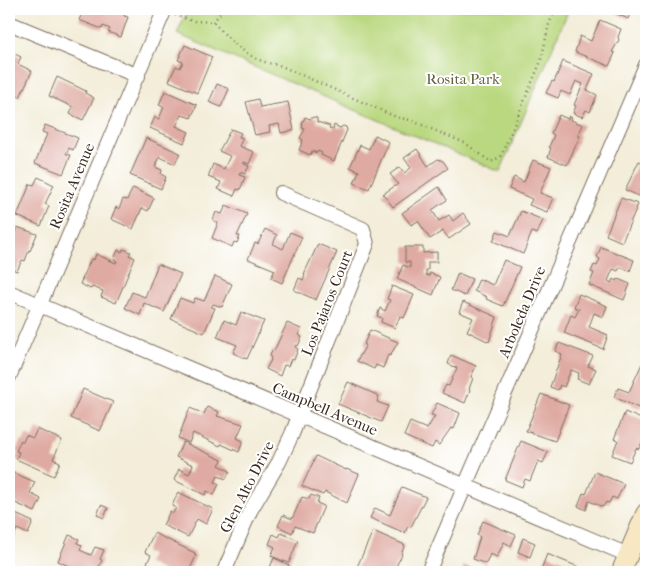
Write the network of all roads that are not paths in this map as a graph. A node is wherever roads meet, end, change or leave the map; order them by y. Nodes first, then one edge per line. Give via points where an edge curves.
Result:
1 (164, 10) edge
2 (9, 23) edge
3 (646, 65) edge
4 (138, 76) junction
5 (281, 193) dead end
6 (9, 292) edge
7 (39, 304) junction
8 (9, 377) edge
9 (299, 416) junction
10 (465, 486) junction
11 (646, 513) edge
12 (628, 555) junction
13 (224, 572) edge
14 (428, 572) edge
15 (621, 572) edge

1 - 4 street, Rosita Avenue
2 - 4 street
3 - 10 street, Arboleda Drive
4 - 7 street, Rosita Avenue
5 - 9 street, Los Pajaros Court via 363,229 367,244
6 - 7 street, Campbell Avenue
7 - 8 street, Rosita Avenue
7 - 9 street, Campbell Avenue
9 - 10 street, Campbell Avenue
9 - 13 street, Glen Alto Drive via 279,462 250,511
10 - 12 street, Campbell Avenue
10 - 14 street, Arboleda Drive
11 - 12 street
12 - 15 street

